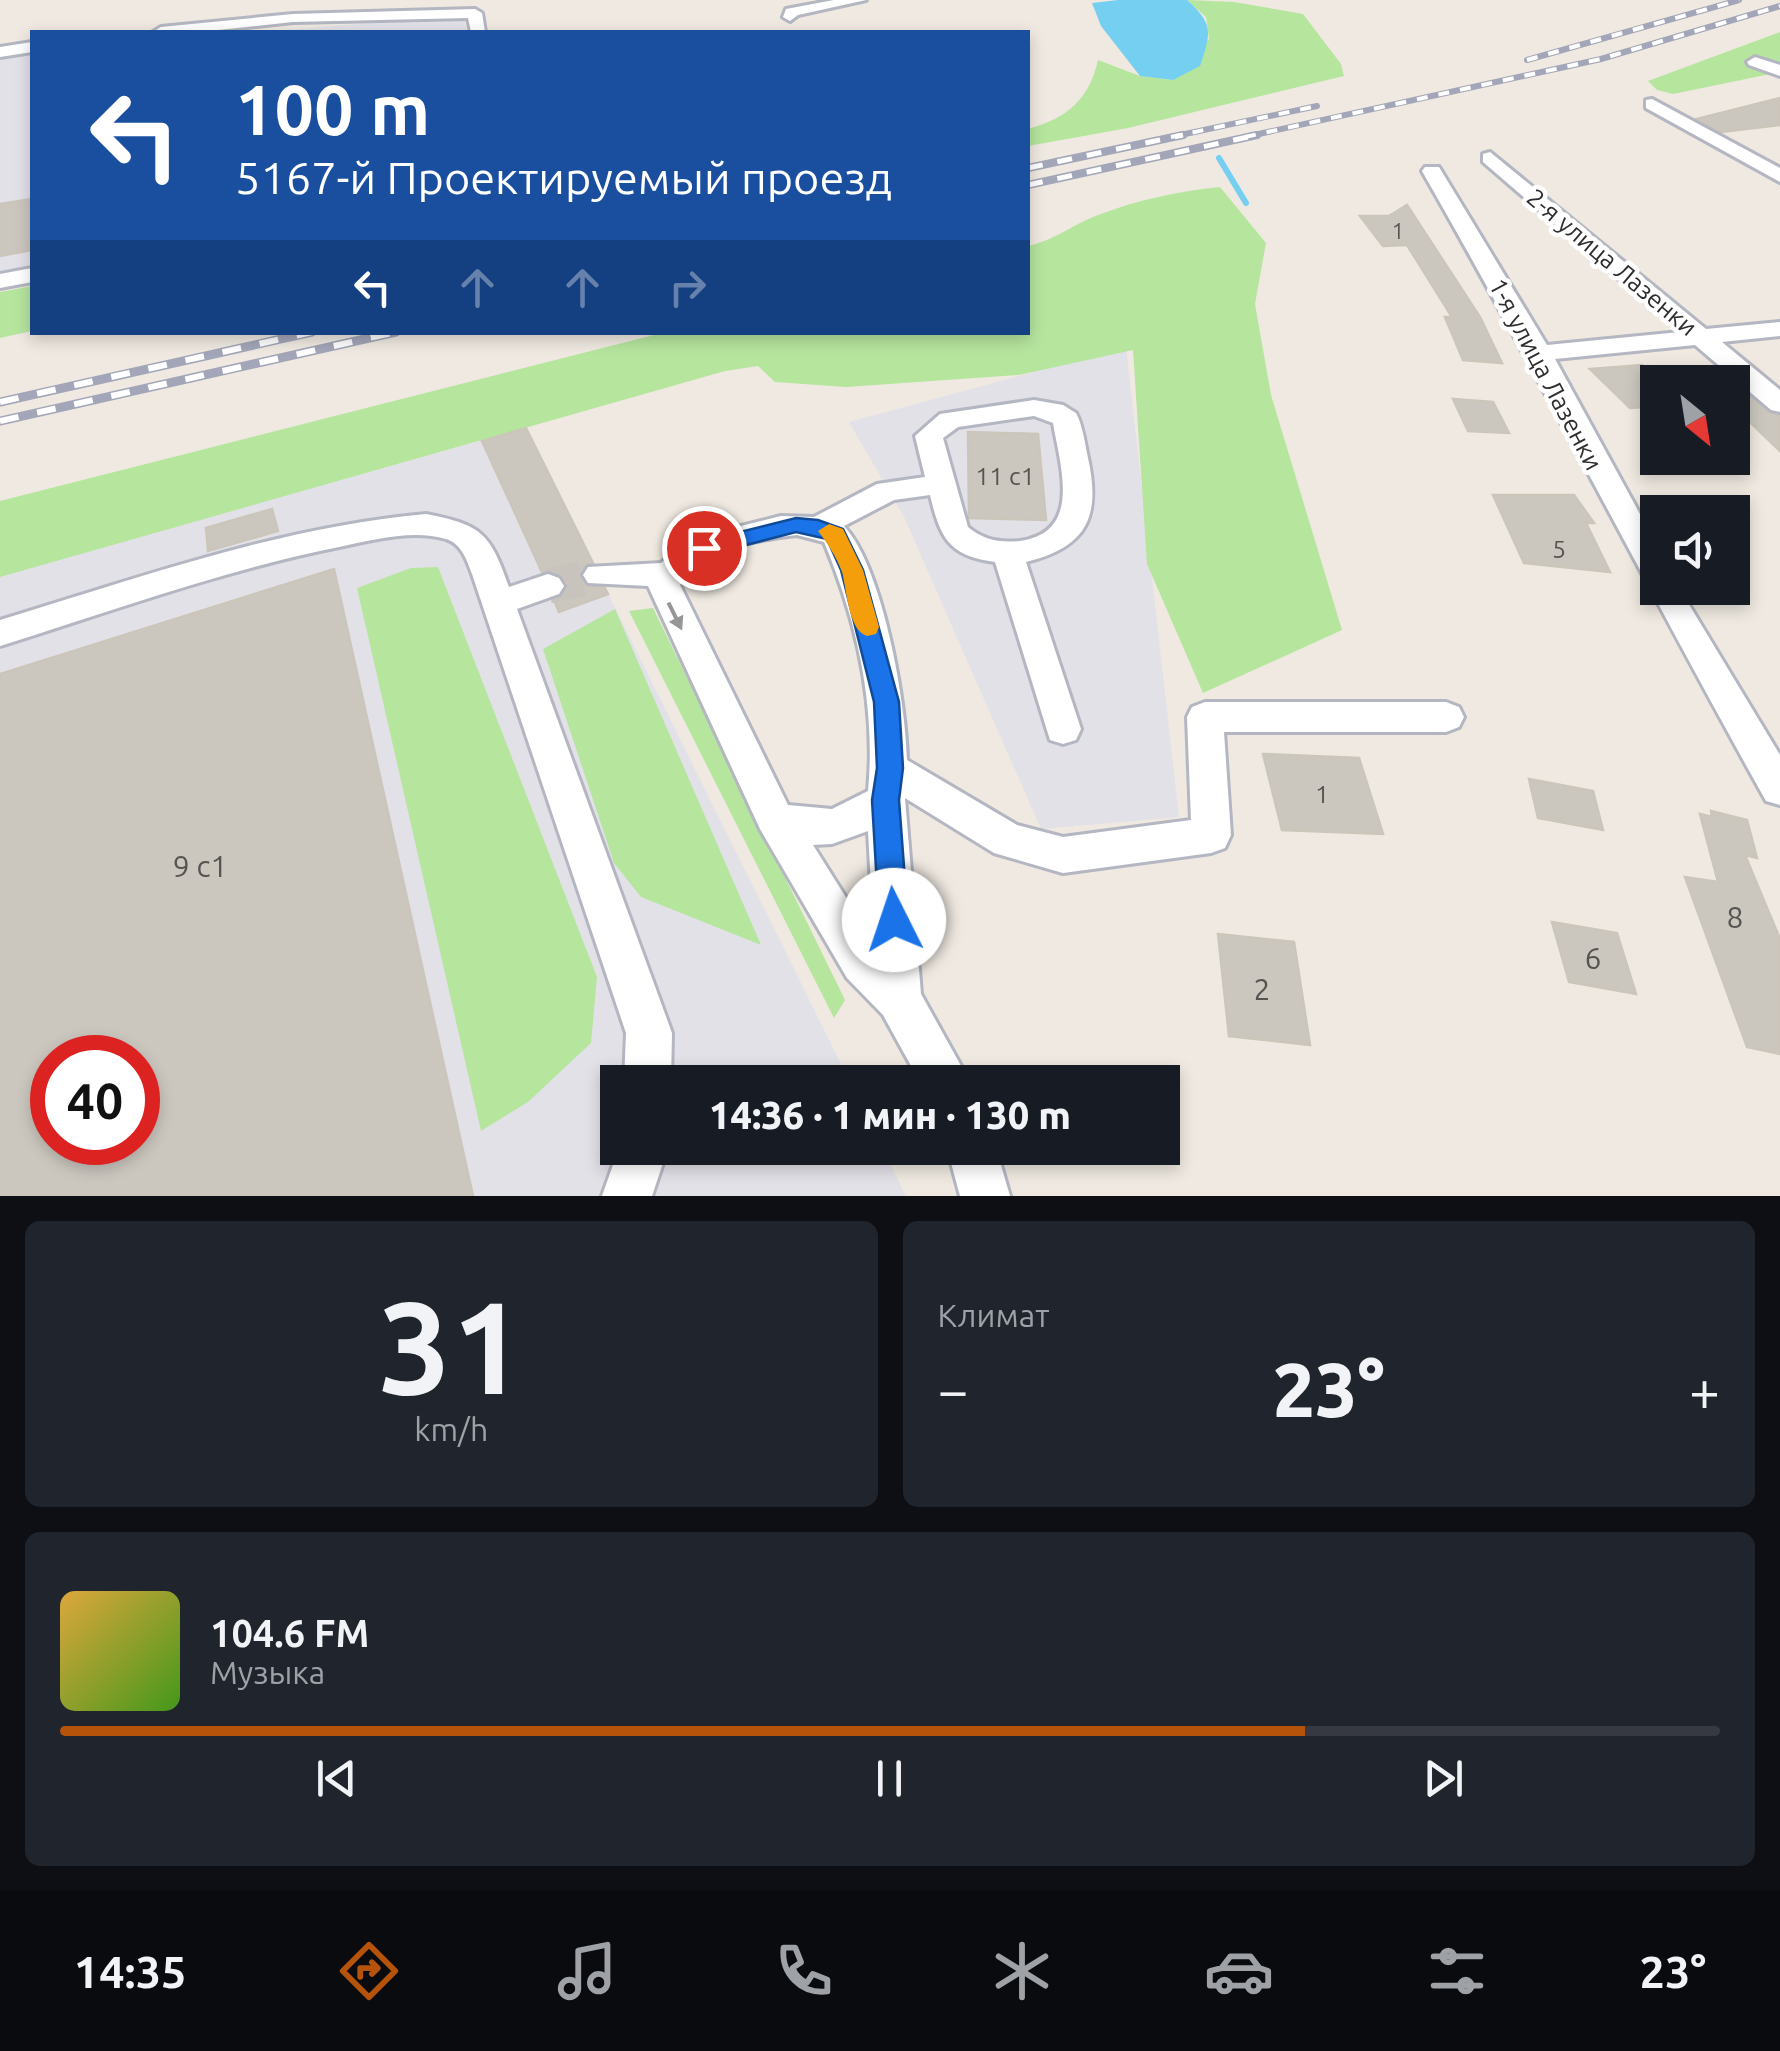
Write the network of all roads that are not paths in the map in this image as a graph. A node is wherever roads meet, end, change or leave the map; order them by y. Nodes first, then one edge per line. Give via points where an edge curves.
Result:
1 (858, 0) edge
2 (790, 17) dead end
3 (180, 30) edge
4 (478, 30) edge
5 (30, 47) edge
6 (0, 52) edge
7 (1755, 62) dead end
8 (1780, 71) edge
9 (1652, 104) dead end
10 (1490, 158) dead end
11 (1432, 171) dead end
12 (1780, 176) edge
13 (30, 276) edge
14 (0, 282) edge
15 (1780, 329) edge
16 (1698, 335) junction
17 (1539, 354) junction
18 (1780, 404) edge
19 (942, 484) junction
20 (818, 527) junction
21 (1640, 543) edge
22 (1008, 554) junction
23 (667, 574) junction
24 (599, 575) tunnel mouth
25 (548, 586) tunnel mouth
26 (498, 604) junction
27 (1674, 605) edge
28 (0, 633) edge
29 (1446, 717) dead end
30 (1064, 729) dead end
31 (888, 784) junction
32 (1780, 789) edge
33 (774, 816) junction
34 (898, 999) junction
35 (648, 1065) edge
36 (936, 1065) edge
37 (638, 1165) edge
38 (977, 1165) edge
39 (627, 1196) edge
40 (985, 1196) edge

1 - 2 street via 807,7
3 - 4 street via 293,18 475,13
5 - 6 street
7 - 8 street
9 - 12 street
10 - 16 street, 2-я улица Лазенки
11 - 17 street, 1-я улица Лазенки
13 - 14 street
15 - 16 street
16 - 17 street
16 - 18 street, 2-я улица Лазенки
17 - 21 street, 1-я улица Лазенки
19 - 20 street via 887,490
19 - 22 street via 954,532 964,544
19 - 22 street via 929,436 950,420 1034,408 1066,419 1079,506 1057,536
20 - 23 street via 796,525 719,544 688,555
20 - 31 street via 836,534 852,570 887,702
22 - 30 street
23 - 24 street
23 -> 33 street via 667,599
25 - 26 street
26 - 28 street via 476,548 461,532 426,522 325,536
26 - 35 street via 649,1033
27 - 32 street
29 - 31 street via 1205,717 1211,836 1063,854 1008,840
31 - 33 street via 852,823 806,830
31 - 34 street
33 - 34 street via 862,963
34 - 36 street
37 - 39 street
38 - 40 street

